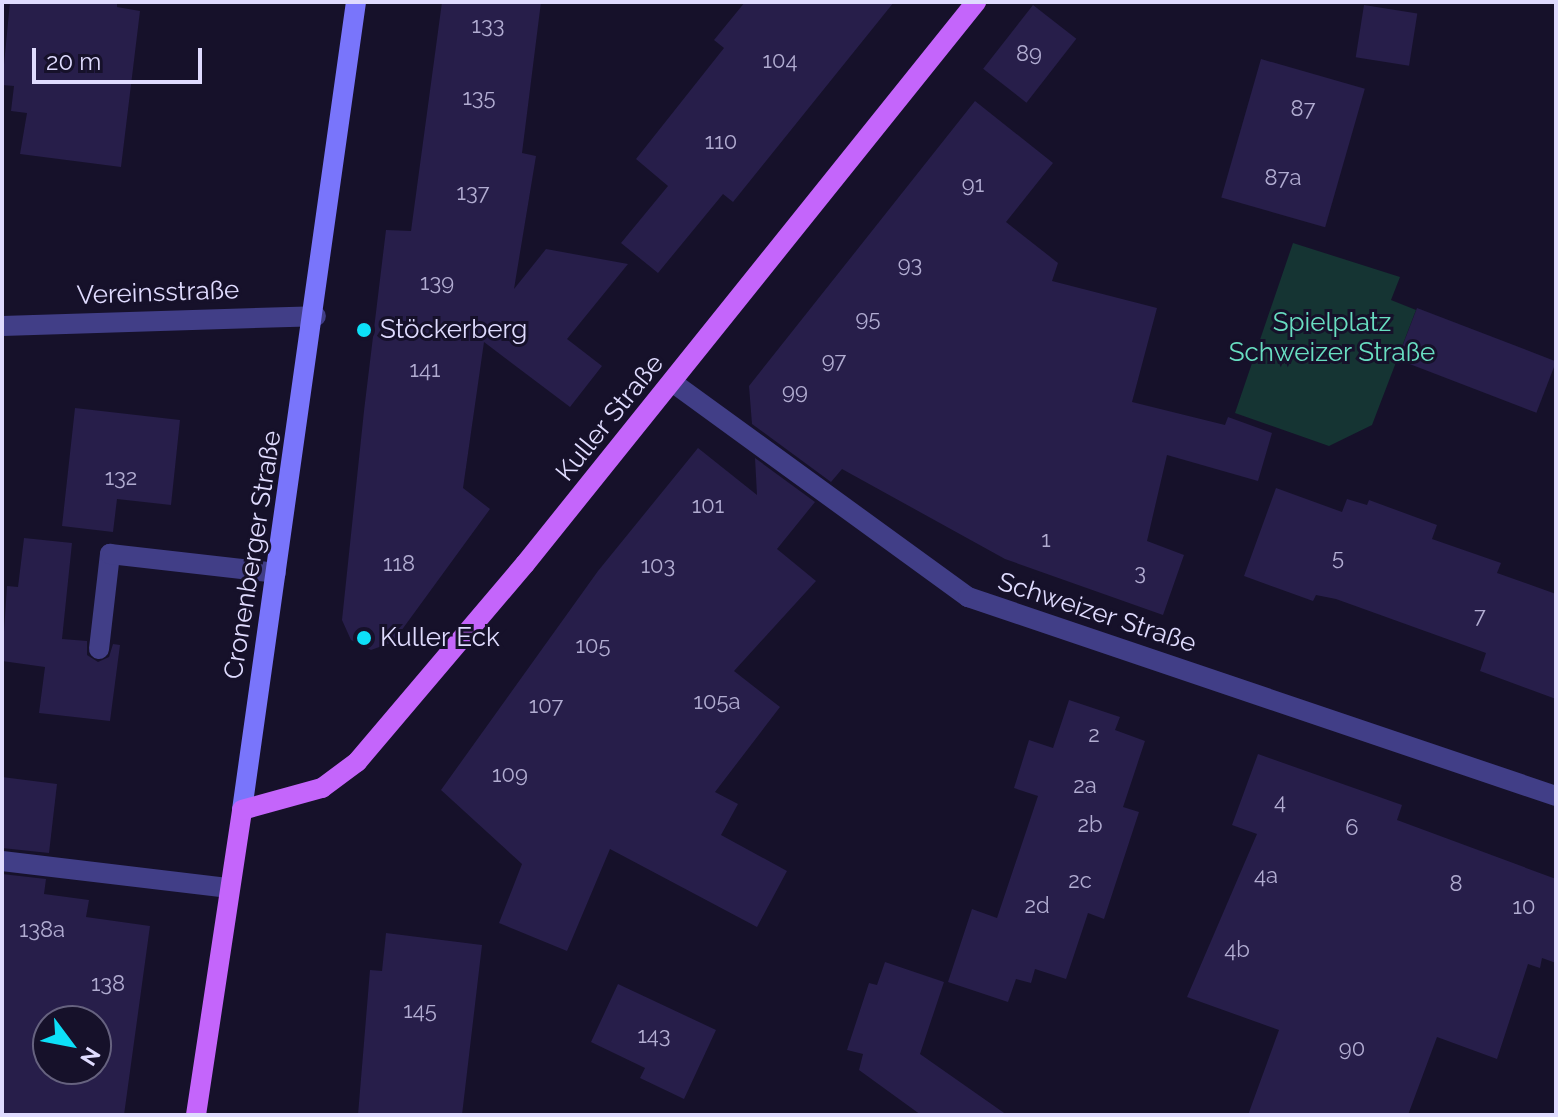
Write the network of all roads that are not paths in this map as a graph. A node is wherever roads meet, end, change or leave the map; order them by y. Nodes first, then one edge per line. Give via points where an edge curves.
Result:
1 (356, 2) edge
2 (976, 2) edge
3 (316, 316) junction
4 (2, 326) edge
5 (672, 382) junction
6 (276, 573) junction
7 (99, 649) dead end
8 (1556, 796) edge
9 (242, 810) junction
10 (2, 861) edge
11 (229, 888) junction
12 (196, 1115) edge

1 - 3 main road, Cronenberger Straße
2 - 5 main road, Kuller Straße
3 - 4 street, Vereinsstraße
3 - 6 main road, Cronenberger Straße
5 - 8 street, Schweizer Straße via 968,597
5 - 9 main road, Kuller Straße via 357,762 322,788
6 - 7 street via 110,554
6 - 9 main road, Cronenberger Straße
9 - 11 main road, Cronenberger Straße
10 - 11 street
11 - 12 main road, Cronenberger Straße

